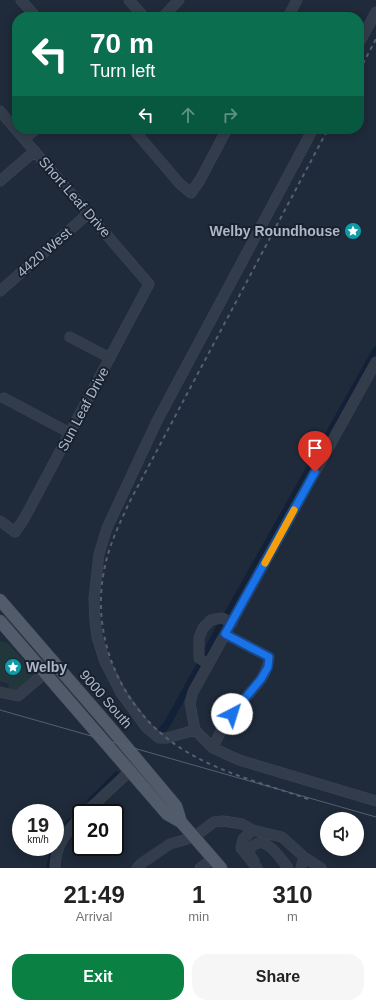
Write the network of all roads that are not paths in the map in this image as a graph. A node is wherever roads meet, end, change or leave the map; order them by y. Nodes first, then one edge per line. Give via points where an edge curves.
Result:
1 (21, 0) edge
2 (129, 0) edge
3 (179, 0) edge
4 (297, 0) edge
5 (32, 12) edge
6 (140, 12) edge
7 (168, 12) edge
8 (291, 12) edge
9 (376, 12) edge
10 (364, 34) edge
11 (0, 111) edge
12 (12, 125) edge
13 (20, 134) edge
14 (30, 134) edge
15 (137, 134) edge
16 (224, 134) edge
17 (310, 134) edge
18 (24, 139) junction
19 (35, 151) junction
20 (0, 181) edge
21 (89, 213) junction
22 (150, 284) joint
23 (0, 291) edge
24 (70, 337) dead end
25 (110, 358) junction
26 (376, 362) edge
27 (4, 398) dead end
28 (70, 433) junction
29 (0, 521) edge
30 (0, 600) edge
31 (232, 623) junction
32 (2, 625) edge
33 (225, 634) junction
34 (208, 664) junction
35 (45, 673) junction
36 (0, 692) edge
37 (109, 726) junction
38 (195, 730) junction
39 (213, 748) junction
40 (130, 771) junction
41 (376, 801) edge
42 (95, 804) edge
43 (181, 822) junction
44 (72, 826) edge
45 (253, 830) junction
46 (194, 837) junction
47 (304, 857) junction
48 (212, 858) junction
49 (55, 868) edge
50 (137, 868) edge
51 (200, 868) edge
52 (221, 868) edge
53 (257, 868) edge
54 (260, 868) edge
55 (288, 868) edge
56 (301, 868) edge
57 (322, 868) edge

1 - 5 street
2 - 6 street
3 - 7 street
4 - 8 street
9 - 10 street
11 - 12 street, Short Leaf Drive
13 - 18 street, Short Leaf Drive
14 - 18 street
15 - 16 street via 180,184 191,193
17 - 38 street via 157,421 107,528 99,554 94,609 98,637 105,662 121,694 146,727 158,738
18 - 19 street, Short Leaf Drive
19 - 20 street
19 - 21 street, Short Leaf Drive
21 - 22 street, Short Leaf Drive
21 - 23 street, 4420 West
22 - 25 street, Sun Leaf Drive
24 - 25 street
25 - 28 street, Sun Leaf Drive
26 - 31 street
27 - 28 street
28 - 29 street, Sun Leaf Drive via 15,532
30 - 37 main road, 9000 South
31 - 33 street
31 - 34 street via 222,618 211,620 203,628 198,638 198,658
32 - 35 main road, 9000 South
32 - 37 main road via 14,628 87,709
33 - 34 street
33 - 39 street via 269,657 268,667 232,714
34 - 38 street via 190,699
35 - 36 street via 18,696
35 - 40 main road, 9000 South
37 - 43 main road, 9000 South via 176,806
38 - 39 street
39 - 41 street via 239,760
40 - 42 street
40 - 43 main road, 9000 South via 167,814
43 - 46 main road, 9000 South
44 - 49 street via 61,840
45 - 46 street via 242,824 214,822
45 - 47 street via 282,837
45 - 53 street via 243,839 241,848
46 - 48 main road, 9000 South
46 - 50 street via 170,844
47 - 56 street
47 - 57 street
48 - 51 street
48 - 52 main road, 9000 South
54 - 55 street via 249,854 253,845 261,842 266,843

